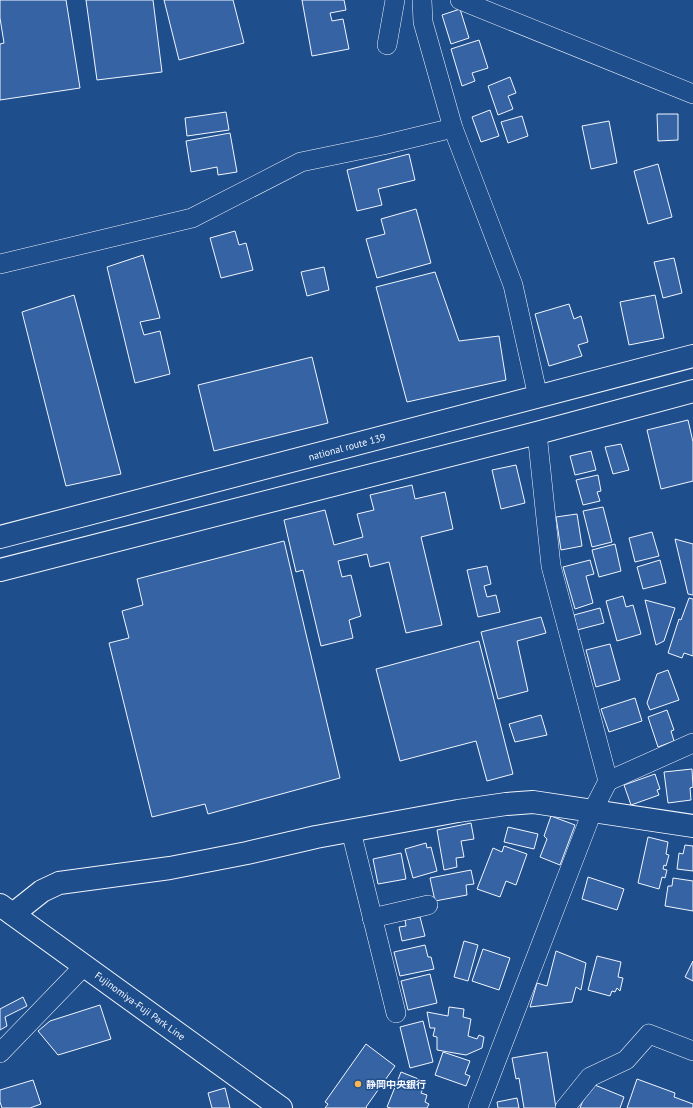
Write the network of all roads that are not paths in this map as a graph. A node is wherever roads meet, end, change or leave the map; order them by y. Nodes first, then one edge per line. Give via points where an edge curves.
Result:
1 (396, 0) edge
2 (422, 0) edge
3 (460, 0) edge
4 (387, 45) dead end
5 (693, 94) edge
6 (453, 128) junction
7 (0, 264) edge
8 (693, 356) edge
9 (693, 391) edge
10 (538, 397) junction
11 (537, 433) junction
12 (0, 537) edge
13 (0, 570) edge
14 (693, 743) edge
15 (608, 781) junction
16 (592, 812) junction
17 (693, 826) edge
18 (351, 831) junction
19 (428, 905) dead end
20 (7, 909) edge
21 (372, 918) junction
22 (84, 966) junction
23 (396, 1013) dead end
24 (693, 1051) edge
25 (0, 1052) edge
26 (281, 1108) edge
27 (478, 1108) edge
28 (565, 1108) edge

1 - 4 street
2 - 6 street via 423,22
3 - 5 street
6 - 7 street via 301,162 192,218
6 - 10 street via 513,285
8 - 10 main road, national route 139
9 - 11 main road
10 - 12 main road, national route 139
11 - 13 main road
11 - 15 street via 551,566
14 - 15 street
15 - 16 street
16 - 17 main road
16 - 18 main road via 534,802 506,804
16 - 27 street
18 - 20 main road via 170,868 59,883
18 - 21 street
19 - 21 street
20 - 22 main road, Fujinomiya-Fuji Park Line
21 - 23 street
22 - 25 street
22 - 26 main road, Fujinomiya-Fuji Park Line
24 - 28 street via 649,1034 626,1060 590,1077

